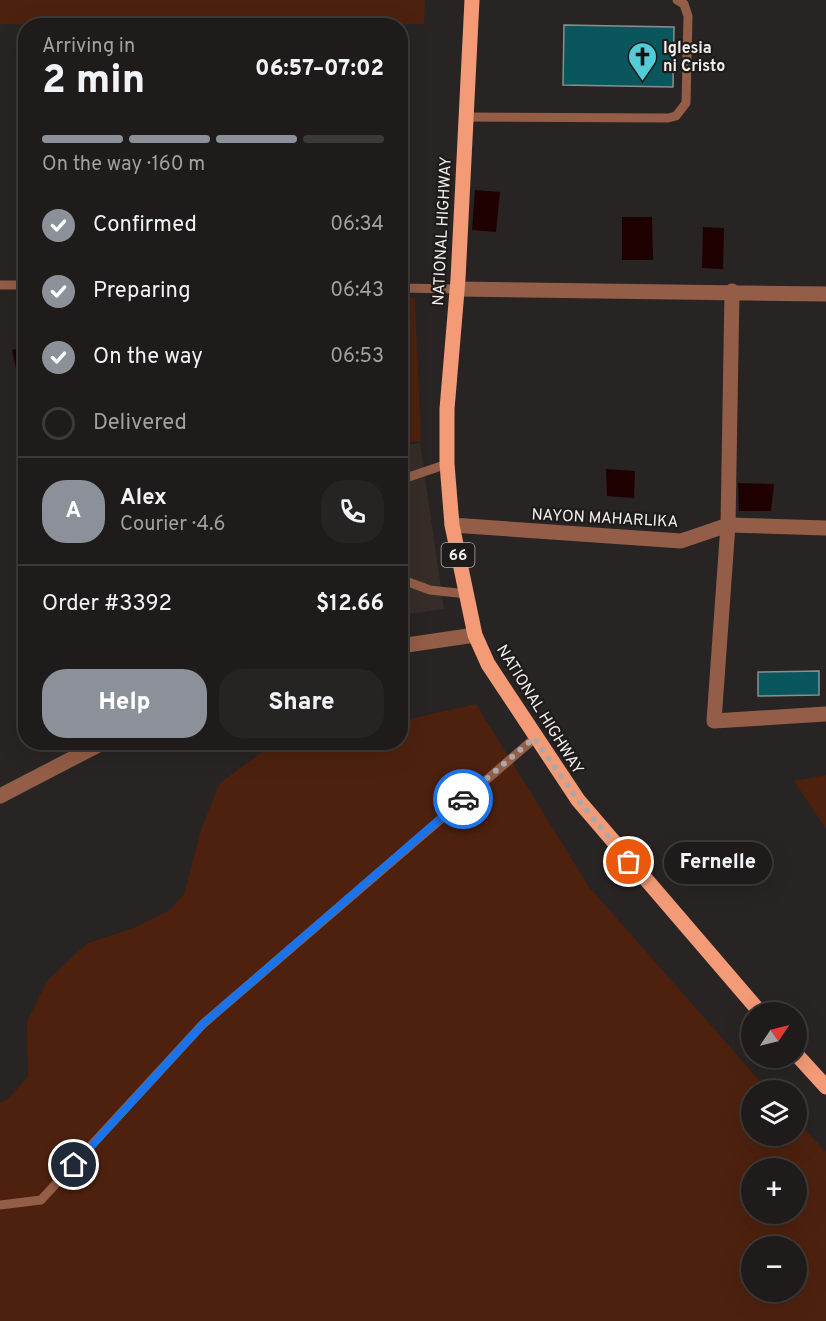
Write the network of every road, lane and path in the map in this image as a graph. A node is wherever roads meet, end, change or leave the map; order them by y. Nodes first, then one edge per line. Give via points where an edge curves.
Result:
1 (472, 0) edge
2 (677, 0) edge
3 (466, 117) junction
4 (0, 285) edge
5 (18, 285) edge
6 (408, 288) edge
7 (457, 289) junction
8 (732, 291) junction
9 (826, 294) edge
10 (447, 464) junction
11 (408, 477) edge
12 (452, 525) junction
13 (728, 525) junction
14 (826, 528) edge
15 (408, 582) edge
16 (467, 594) junction
17 (475, 635) junction
18 (408, 645) edge
19 (826, 714) edge
20 (534, 738) junction
21 (89, 750) edge
22 (0, 796) edge
23 (751, 1002) edge
24 (807, 1066) edge
25 (826, 1088) edge
26 (0, 1205) edge

1 - 3 main road, NATIONAL HIGHWAY / 66
2 - 3 lane via 684,4 688,16 686,102 676,116
3 - 7 main road, NATIONAL HIGHWAY / 66
4 - 5 lane
6 - 7 lane
7 - 8 street
7 - 10 main road, NATIONAL HIGHWAY / 66 via 447,409
8 - 9 street
8 - 13 street
10 - 11 lane
10 - 12 main road, NATIONAL HIGHWAY / 66
12 - 13 street, NAYON MAHARLIKA via 681,541
12 - 16 main road, NATIONAL HIGHWAY / 66
13 - 14 street, NAYON MAHARLIKA
13 - 19 street via 714,721
15 - 16 lane via 430,590
16 - 17 main road, NATIONAL HIGHWAY / 66
17 - 18 street
17 - 20 main road, NATIONAL HIGHWAY / 66 via 488,664
20 - 23 main road, NATIONAL HIGHWAY / 66 via 578,800
20 - 26 lane via 203,1024 41,1200
21 - 22 street
24 - 25 main road

